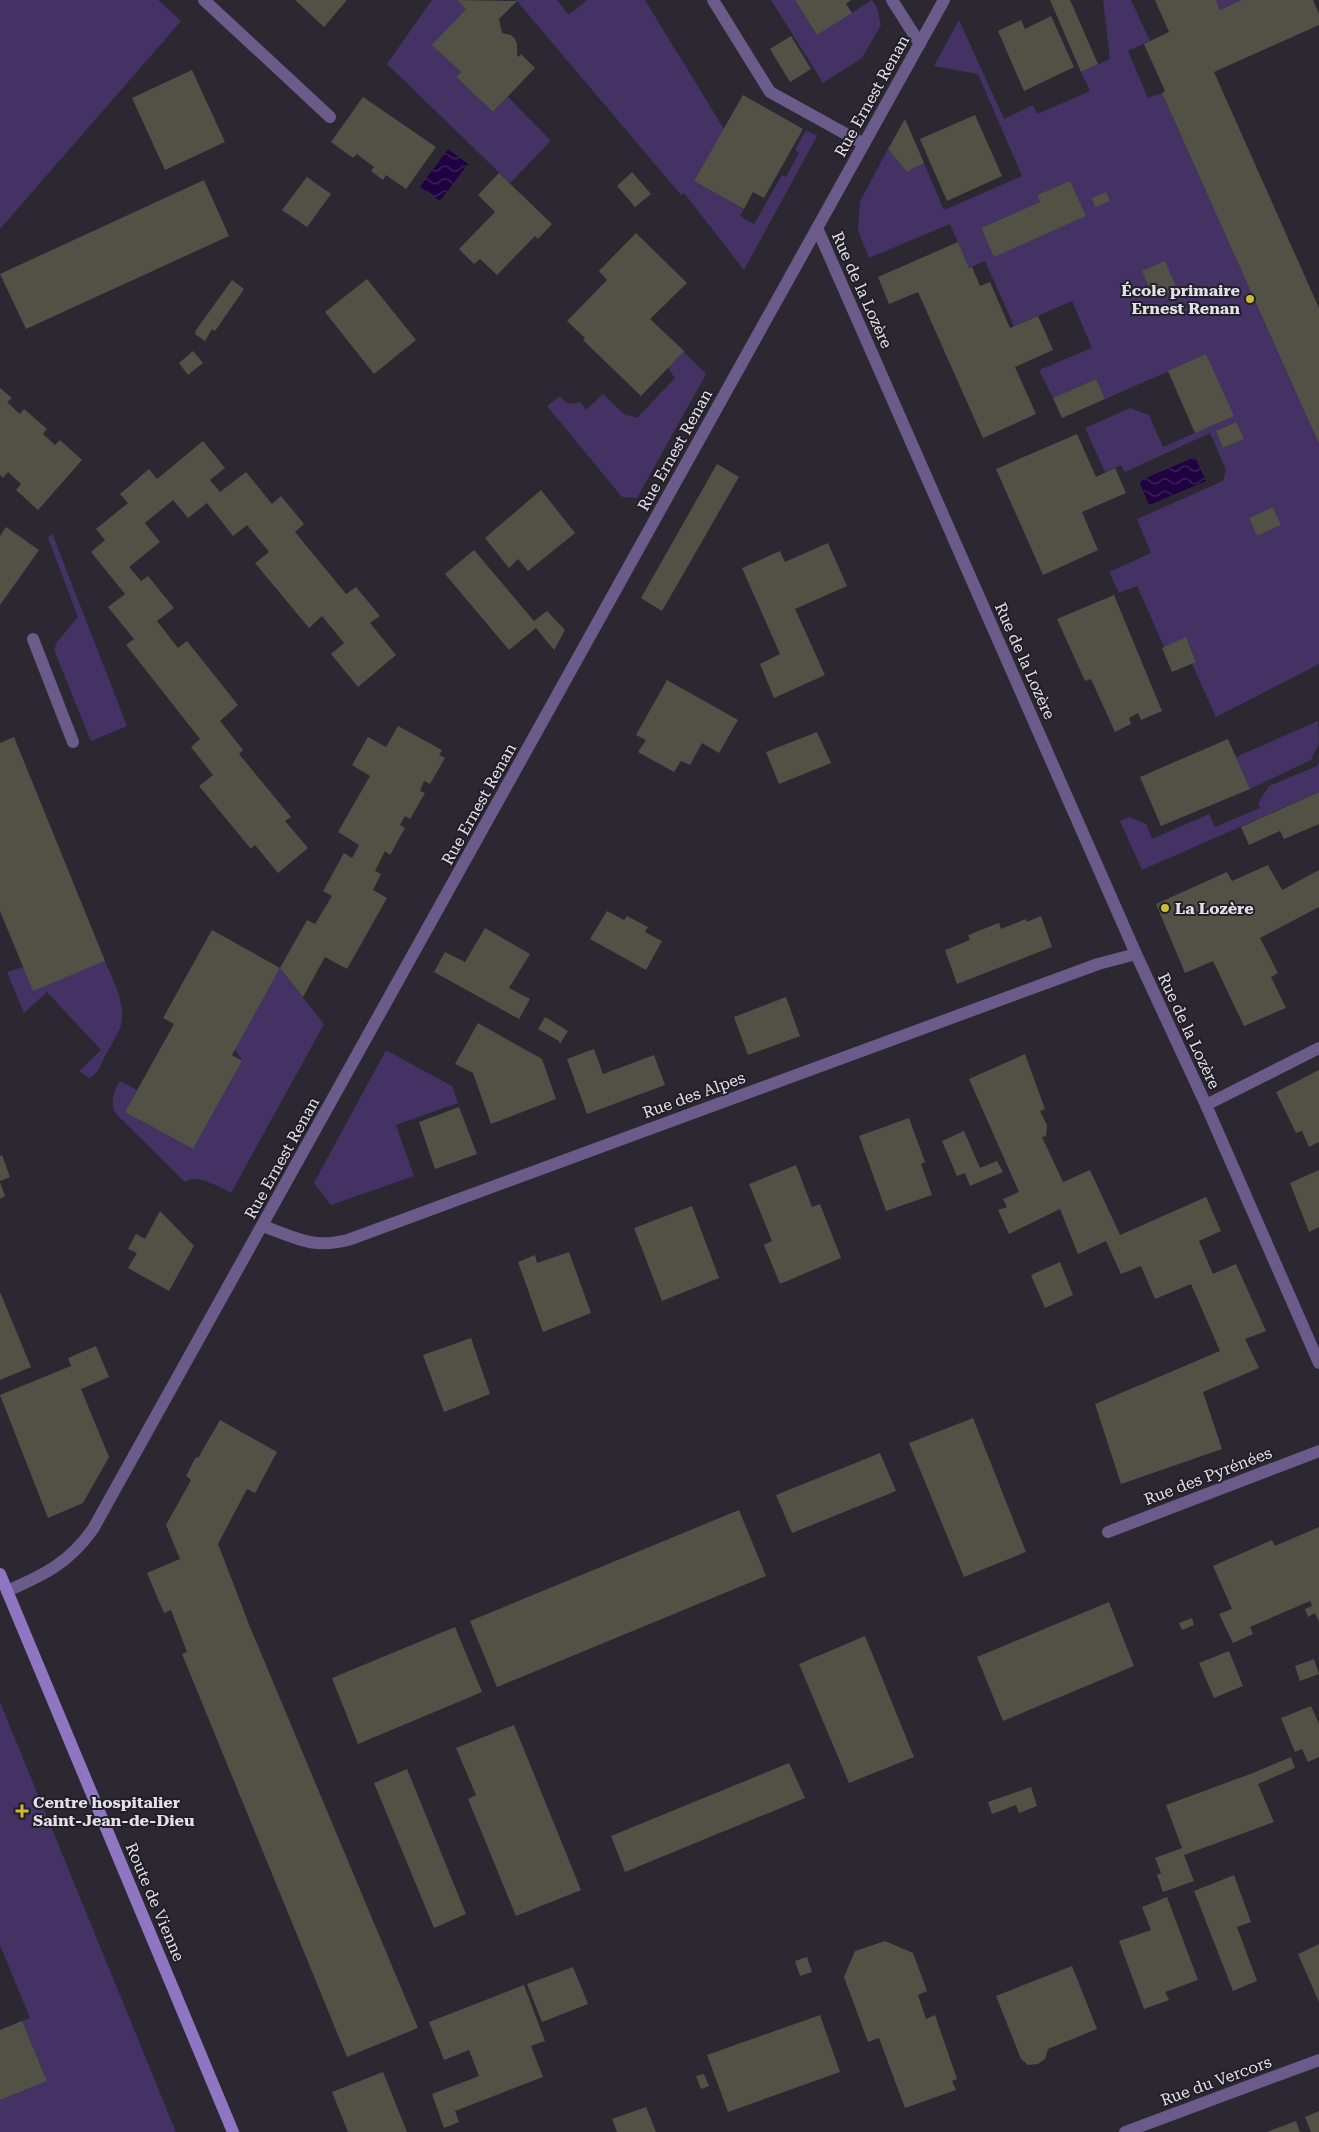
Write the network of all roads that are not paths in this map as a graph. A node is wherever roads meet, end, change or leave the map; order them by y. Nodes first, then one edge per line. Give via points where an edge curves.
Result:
1 (204, 0) edge
2 (713, 0) edge
3 (892, 0) edge
4 (944, 0) edge
5 (920, 44) junction
6 (330, 117) dead end
7 (864, 144) junction
8 (817, 228) junction
9 (33, 639) dead end
10 (73, 742) dead end
11 (1136, 954) junction
12 (1319, 1048) edge
13 (1206, 1105) junction
14 (263, 1226) junction
15 (1319, 1363) edge
16 (1319, 1451) edge
17 (1108, 1532) dead end
18 (0, 1574) edge
19 (7, 1591) junction
20 (1319, 2060) edge
21 (233, 2132) edge
22 (1125, 2132) edge

1 - 6 street
2 - 7 street via 770,92
3 - 5 street
4 - 5 street, Rue Ernest Renan
5 - 7 street, Rue Ernest Renan
7 - 8 street, Rue Ernest Renan
8 - 11 street, Rue de la Lozère
8 - 14 street, Rue Ernest Renan
9 - 10 street
11 - 13 street, Rue de la Lozère
11 - 14 street, Rue des Alpes via 1098,964 348,1240 329,1245 306,1243
12 - 13 street, Rue de la Lozère
13 - 15 street, Rue de la Lozère
14 - 19 street, Rue Ernest Renan via 93,1529 80,1547 60,1564 42,1576
16 - 17 street, Rue des Pyrénées
18 - 19 main road, Route de Vienne
19 - 21 main road, Route de Vienne
20 - 22 street, Rue du Vercors

